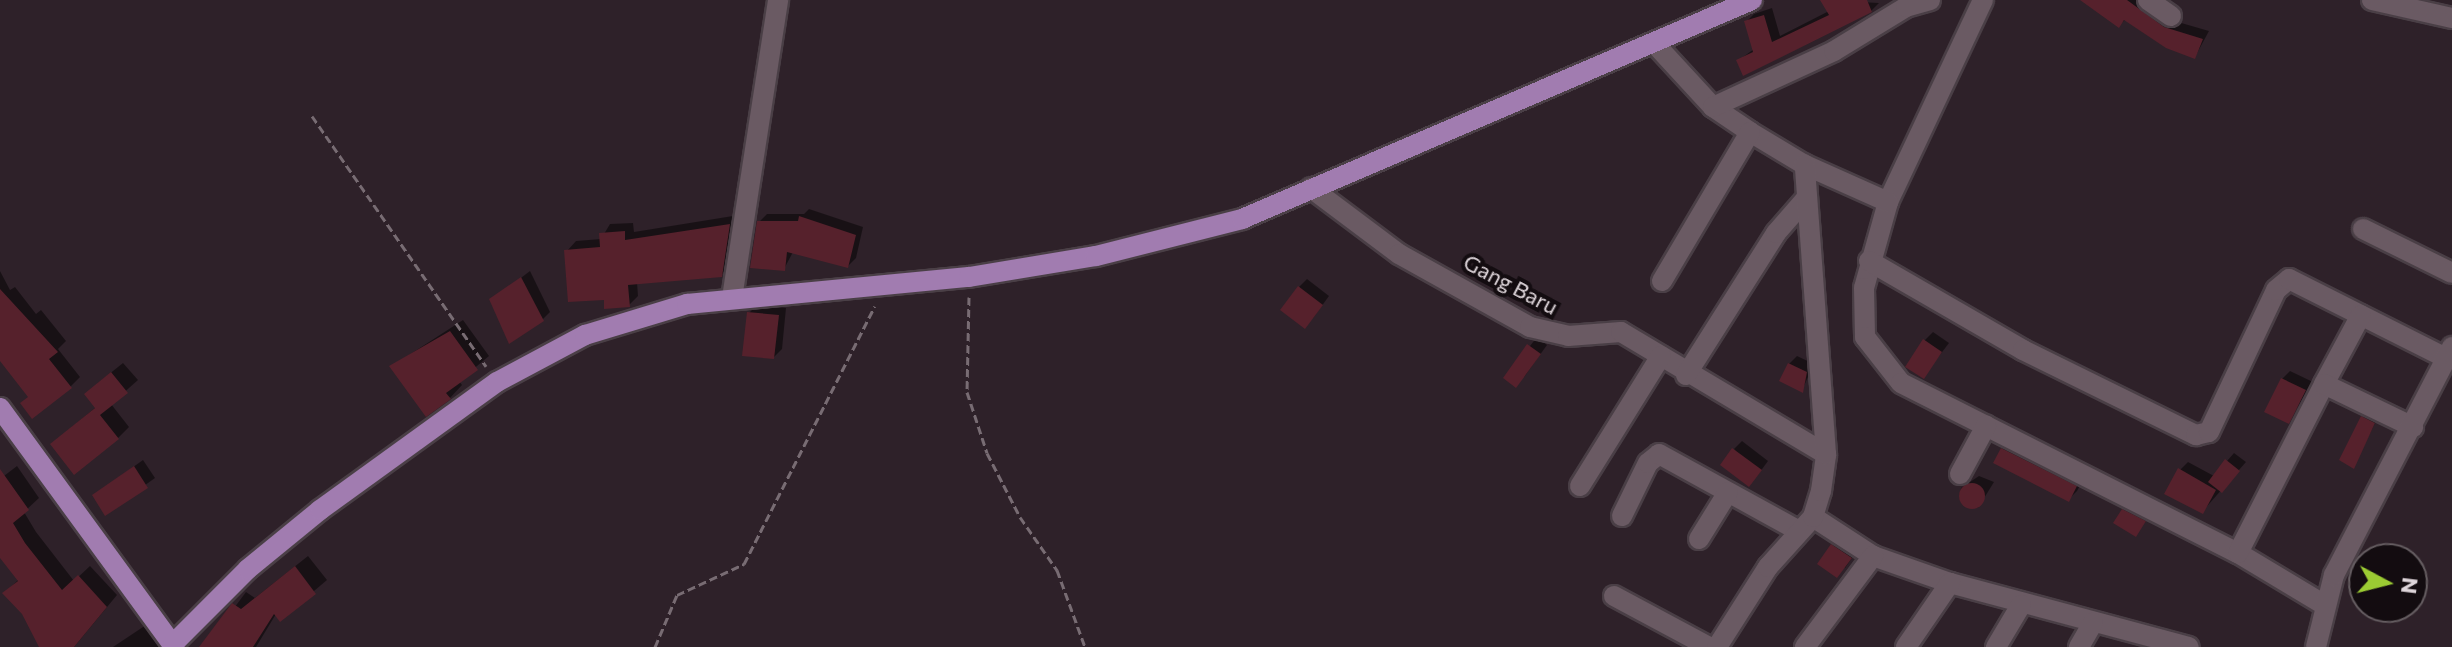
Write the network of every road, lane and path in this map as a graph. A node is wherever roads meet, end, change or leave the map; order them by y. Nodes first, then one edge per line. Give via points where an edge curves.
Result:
1 (778, 0) edge
2 (1752, 0) edge
3 (1930, 0) edge
4 (1983, 0) edge
5 (2148, 0) edge
6 (2372, 0) edge
7 (2171, 16) dead end
8 (2452, 18) edge
9 (1655, 44) junction
10 (1713, 107) junction
11 (312, 116) dead end
12 (1750, 132) junction
13 (1805, 165) junction
14 (1311, 188) junction
15 (1804, 201) junction
16 (1888, 202) junction
17 (2363, 229) dead end
18 (1869, 261) junction
19 (2452, 273) edge
20 (969, 277) junction
21 (1662, 281) dead end
22 (885, 288) junction
23 (732, 298) junction
24 (2361, 315) junction
25 (2449, 352) edge
26 (1661, 356) junction
27 (1686, 375) junction
28 (497, 382) junction
29 (2324, 384) junction
30 (0, 408) edge
31 (1986, 426) junction
32 (2413, 427) junction
33 (1826, 454) junction
34 (1960, 474) dead end
35 (1580, 486) dead end
36 (1728, 492) junction
37 (1622, 516) dead end
38 (1805, 524) junction
39 (1699, 539) dead end
40 (2238, 553) junction
41 (1873, 556) junction
42 (1950, 583) junction
43 (1614, 596) dead end
44 (2323, 604) junction
45 (2021, 605) junction
46 (2093, 623) junction
47 (173, 646) edge
48 (2179, 646) edge
49 (655, 647) edge
50 (1085, 647) edge
51 (1709, 647) edge
52 (1717, 647) edge
53 (1805, 647) edge
54 (1906, 647) edge
55 (1996, 647) edge
56 (2079, 647) edge
57 (2316, 647) edge

1 - 23 street
2 - 9 main road
3 - 10 street via 1906,7 1834,51
4 - 16 street
5 - 7 street
6 - 8 street
9 - 10 street
9 - 14 main road
10 - 12 street
11 - 28 path
12 - 13 street
12 - 21 street
13 - 15 street
13 - 16 street
14 - 20 main road via 1242,219 1096,256
14 - 26 street, Gang Baru via 1399,254 1530,327 1568,336 1621,332
15 - 27 street via 1776,233
15 - 33 street
16 - 18 street
17 - 19 street
18 - 24 street via 2023,350 2196,435 2209,432 2283,281 2297,279
18 - 31 street via 1865,337 1879,359 1901,383
20 - 22 main road
20 - 50 path via 967,392 987,453 1020,517 1057,570
22 - 23 main road
22 - 49 path via 744,564 677,595
23 - 28 main road via 602,328
24 - 25 street
24 - 29 street
25 - 32 street
26 - 27 street, Gang Baru
26 - 35 street
27 - 33 street, Gang Baru
28 - 47 main road via 308,519 248,569
29 - 32 street
29 - 40 street
30 - 47 main road
31 - 34 street
31 - 40 street
32 - 44 street
33 - 38 street
36 - 37 street via 1656,454
36 - 38 street
36 - 39 street
38 - 41 street
38 - 52 street
40 - 44 street
41 - 42 street
41 - 53 street
42 - 45 street
42 - 54 street
43 - 51 street
44 - 57 street
45 - 46 street
45 - 55 street
46 - 48 street
46 - 56 street

